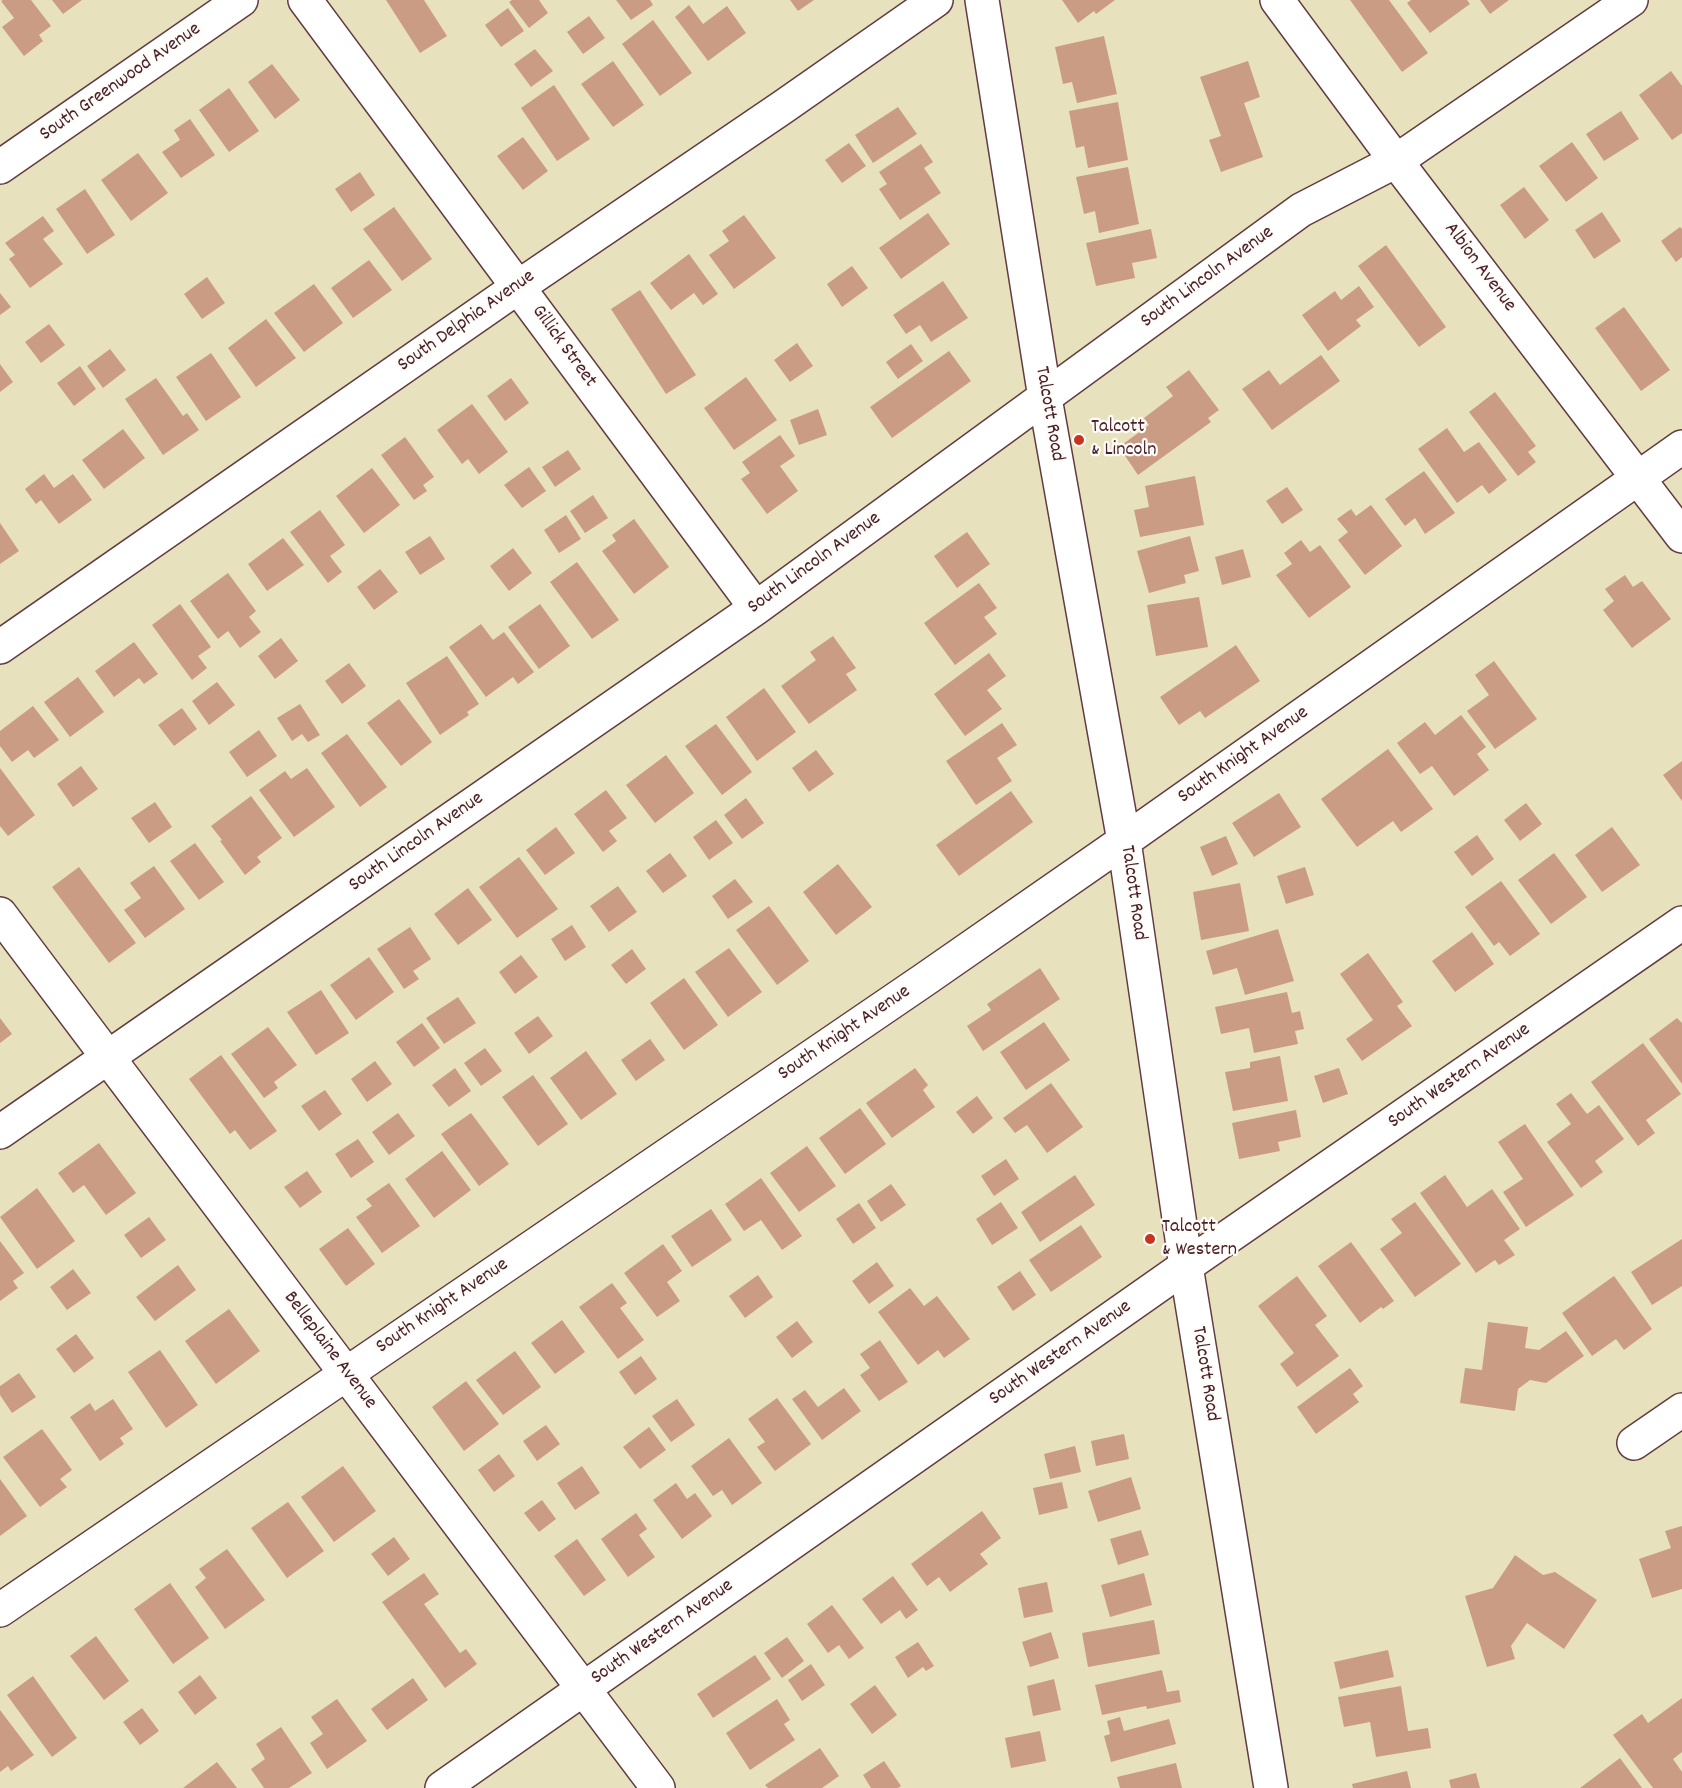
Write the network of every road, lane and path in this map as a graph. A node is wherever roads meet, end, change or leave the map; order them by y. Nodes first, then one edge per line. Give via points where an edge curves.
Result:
1 (242, 0) edge
2 (305, 0) edge
3 (936, 0) edge
4 (982, 0) edge
5 (1277, 0) edge
6 (1631, 0) edge
7 (1396, 161) junction
8 (0, 167) edge
9 (518, 287) junction
10 (1045, 398) junction
11 (1682, 447) edge
12 (1638, 477) junction
13 (1682, 536) edge
14 (756, 608) junction
15 (0, 647) edge
16 (1124, 841) junction
17 (0, 914) edge
18 (1682, 924) edge
19 (108, 1058) junction
20 (0, 1132) edge
21 (1186, 1266) junction
22 (346, 1374) junction
23 (1682, 1410) edge
24 (1634, 1443) dead end
25 (0, 1610) edge
26 (583, 1690) junction
27 (441, 1788) edge
28 (658, 1788) edge
29 (1271, 1788) edge

1 - 8 street, South Greenwood Avenue
2 - 9 street, Gillick Street
3 - 9 street, South Delphia Avenue
4 - 10 street, Talcott Road
5 - 7 street, Albion Avenue
6 - 7 street, South Lincoln Avenue
7 - 10 street, South Lincoln Avenue via 1301,210
7 - 12 street, Albion Avenue
9 - 14 street, Gillick Street
9 - 15 street, South Delphia Avenue
10 - 14 street, South Lincoln Avenue
10 - 16 street, Talcott Road
11 - 12 street, South Knight Avenue
12 - 13 street, Albion Avenue
12 - 16 street, South Knight Avenue
14 - 19 street, South Lincoln Avenue
16 - 21 street, Talcott Road
16 - 22 street, South Knight Avenue
17 - 19 street, Belleplaine Avenue
18 - 21 street, South Western Avenue
19 - 20 street, South Lincoln Avenue
19 - 22 street, Belleplaine Avenue
21 - 26 street, South Western Avenue
21 - 29 street, Talcott Road
22 - 25 street, South Knight Avenue
22 - 26 street, Belleplaine Avenue
23 - 24 street
26 - 27 street, South Western Avenue
26 - 28 street, Belleplaine Avenue

